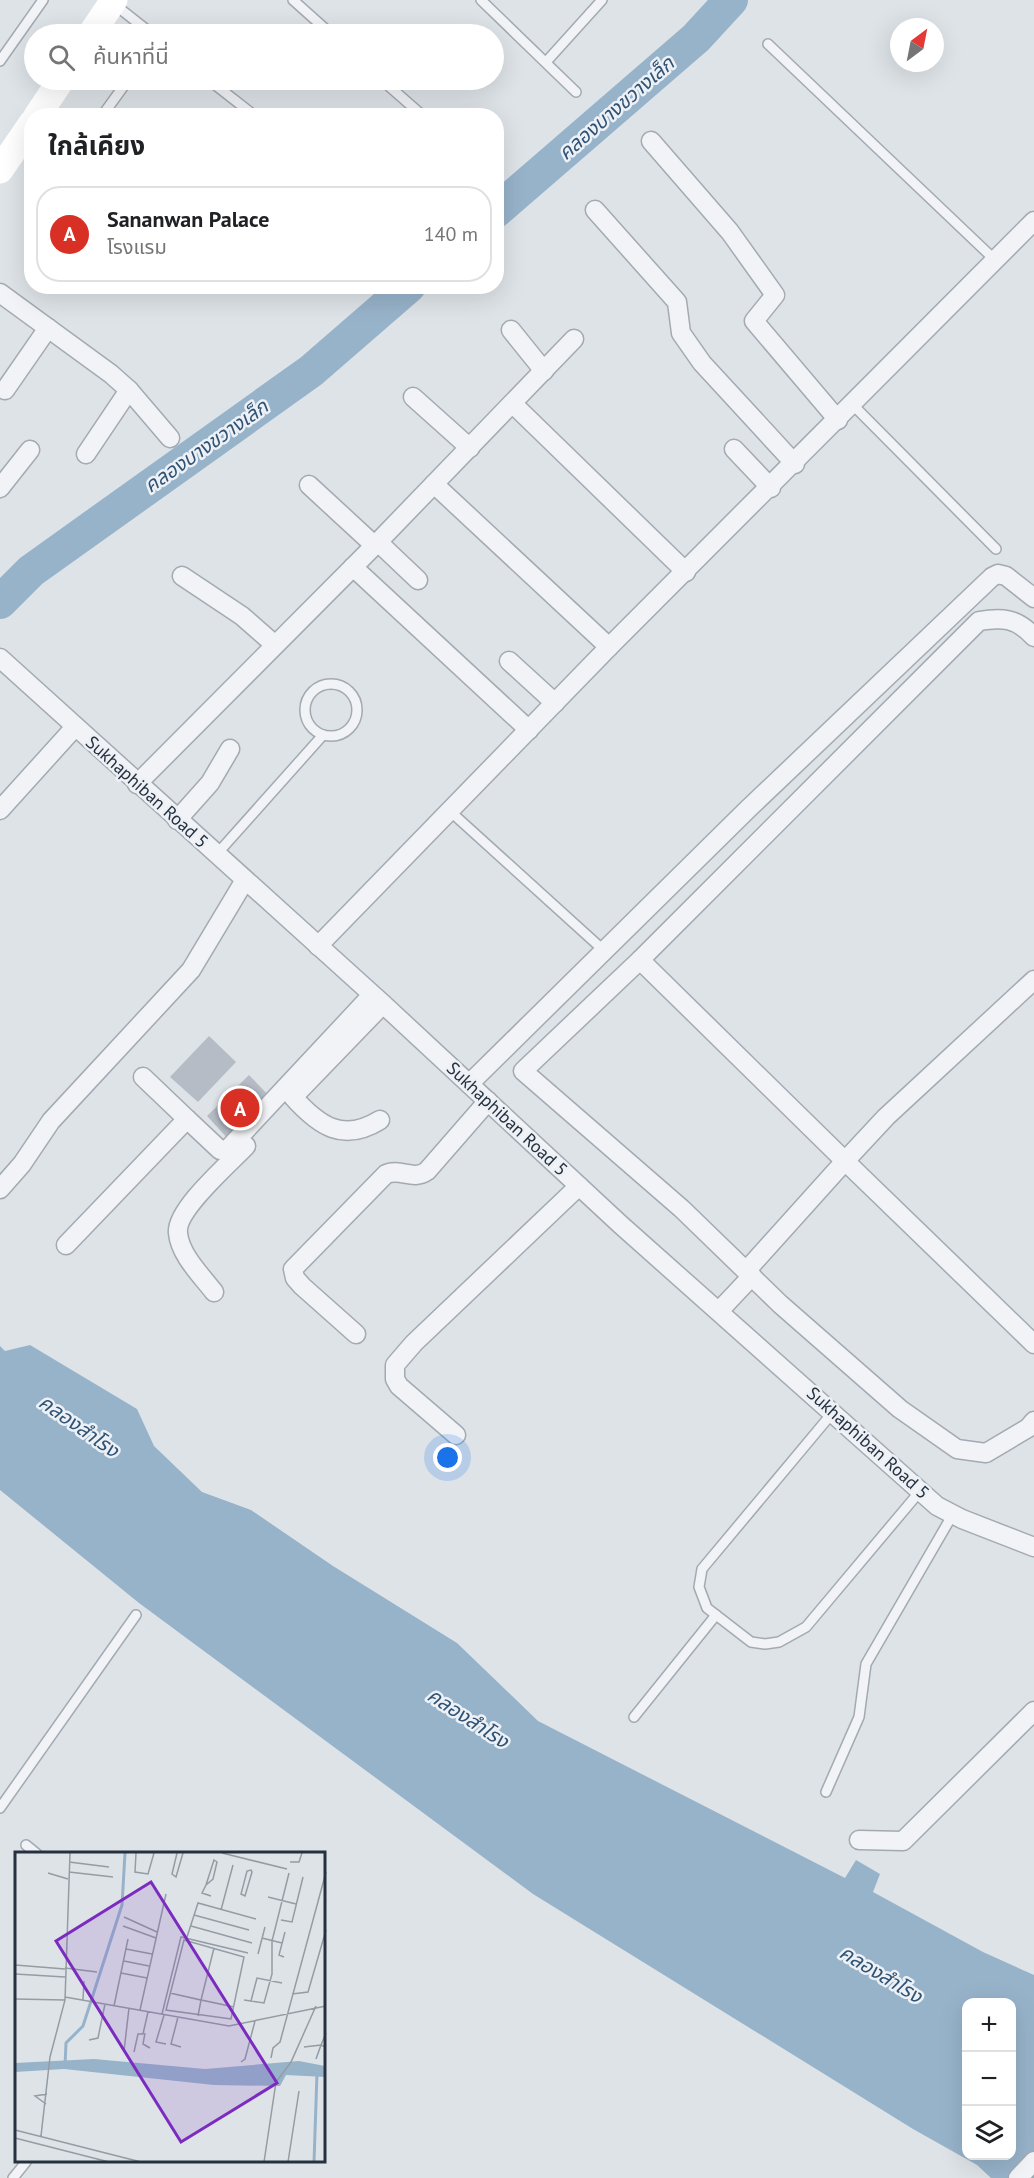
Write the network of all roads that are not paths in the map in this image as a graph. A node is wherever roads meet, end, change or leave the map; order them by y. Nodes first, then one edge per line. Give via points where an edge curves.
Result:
1 (43, 0) edge
2 (293, 0) edge
3 (602, 0) edge
4 (485, 1) edge
5 (113, 2) edge
6 (26, 24) edge
7 (98, 24) edge
8 (140, 24) edge
9 (320, 24) edge
10 (24, 27) edge
11 (768, 44) dead end
12 (0, 61) edge
13 (546, 62) junction
14 (54, 90) edge
15 (121, 90) edge
16 (222, 90) edge
17 (393, 90) edge
18 (576, 92) dead end
19 (42, 108) edge
20 (108, 108) edge
21 (245, 108) edge
22 (414, 108) edge
23 (24, 135) edge
24 (651, 141) dead end
25 (0, 170) edge
26 (595, 210) dead end
27 (1034, 221) edge
28 (995, 260) junction
29 (0, 293) edge
30 (48, 328) junction
31 (511, 330) dead end
32 (574, 339) dead end
33 (544, 371) junction
34 (5, 390) dead end
35 (129, 390) junction
36 (413, 397) dead end
37 (513, 404) junction
38 (853, 405) junction
39 (838, 420) junction
40 (170, 438) dead end
41 (470, 448) junction
42 (734, 448) dead end
43 (30, 450) dead end
44 (86, 454) dead end
45 (795, 464) junction
46 (434, 484) junction
47 (309, 485) dead end
48 (0, 488) edge
49 (771, 488) junction
50 (376, 544) junction
51 (996, 549) dead end
52 (353, 567) junction
53 (686, 572) junction
54 (182, 576) dead end
55 (418, 580) dead end
56 (1034, 598) edge
57 (1034, 637) edge
58 (275, 645) junction
59 (609, 647) junction
60 (0, 658) edge
61 (509, 661) dead end
62 (555, 703) junction
63 (75, 727) junction
64 (529, 730) junction
65 (323, 735) junction
66 (230, 749) dead end
67 (137, 784) junction
68 (0, 810) edge
69 (451, 812) junction
70 (177, 820) junction
71 (216, 855) junction
72 (245, 880) junction
73 (318, 946) junction
74 (600, 947) dead end
75 (640, 960) junction
76 (1034, 980) edge
77 (378, 999) junction
78 (143, 1077) dead end
79 (469, 1084) junction
80 (293, 1097) junction
81 (488, 1101) junction
82 (187, 1119) junction
83 (380, 1120) dead end
84 (845, 1161) junction
85 (579, 1186) junction
86 (0, 1189) edge
87 (66, 1245) dead end
88 (749, 1274) junction
89 (214, 1292) dead end
90 (719, 1311) junction
91 (356, 1334) dead end
92 (1034, 1344) edge
93 (834, 1411) junction
94 (1034, 1421) edge
95 (456, 1436) dead end
96 (921, 1490) junction
97 (953, 1514) junction
98 (1034, 1547) edge
99 (136, 1615) dead end
100 (716, 1615) junction
101 (1034, 1711) edge
102 (634, 1717) dead end
103 (826, 1792) dead end
104 (0, 1808) edge
105 (859, 1840) dead end
106 (26, 1845) dead end
107 (35, 1852) edge
108 (1034, 2161) edge
109 (25, 2163) edge
110 (14, 2178) edge
111 (1018, 2178) edge

1 - 6 lane
2 - 9 lane
3 - 13 lane
4 - 13 lane
5 - 7 street
5 - 8 lane
10 - 12 lane
11 - 28 lane
13 - 18 lane
14 - 19 street
15 - 20 lane
16 - 21 lane
17 - 22 lane
23 - 25 street
24 - 39 street via 730,232 775,295 754,321
26 - 45 street via 677,302 681,333 702,363
27 - 28 street
28 - 38 street
29 - 30 street
30 - 34 street
30 - 35 street
31 - 33 street
32 - 33 street
33 - 37 street
35 - 40 street
35 - 44 street
36 - 41 street
37 - 41 street
37 - 53 street
38 - 39 street
38 - 51 lane
39 - 45 street
41 - 46 street
42 - 49 street
43 - 48 street
45 - 49 street
46 - 50 street
46 - 59 street
47 - 50 street
49 - 53 street
50 - 52 street
50 - 55 street
52 - 58 street
52 - 64 street
53 - 59 street
54 - 58 street via 242,616
56 - 79 street via 1006,576 992,577 748,808
57 - 75 street via 1027,629 1001,617 979,621
58 - 67 street
59 - 62 street
60 - 63 street, Sukhaphiban Road 5
61 - 62 street
62 - 64 street
63 - 67 street, Sukhaphiban Road 5
63 - 68 street
64 - 69 street
65 - 65 lane via 346,732 354,723 355,700 338,685 326,684 307,698 306,720
65 - 71 lane
66 - 70 street via 210,783
67 - 70 street, Sukhaphiban Road 5
69 - 73 street
69 - 74 lane
70 - 71 street, Sukhaphiban Road 5
71 - 72 street, Sukhaphiban Road 5
72 - 73 street, Sukhaphiban Road 5
72 - 86 street via 191,970 51,1121
73 - 77 street, Sukhaphiban Road 5
75 - 84 street
75 - 88 street via 523,1071 682,1209
76 - 84 street via 886,1117
77 - 79 street, Sukhaphiban Road 5
77 - 80 street
77 - 82 street via 228,1149 220,1150
78 - 82 street
79 - 81 street, Sukhaphiban Road 5
80 - 83 street via 309,1115 348,1132
80 - 89 street via 197,1197 178,1225 189,1260
81 - 85 street, Sukhaphiban Road 5
81 - 91 street via 428,1171 414,1177 394,1171 386,1174 293,1269 302,1286
82 - 87 street
84 - 88 street
84 - 92 street
85 - 90 street, Sukhaphiban Road 5
85 - 95 street via 394,1365 399,1386
88 - 90 street
88 - 94 street via 900,1409 957,1449 986,1453
90 - 93 street, Sukhaphiban Road 5
93 - 96 street, Sukhaphiban Road 5
93 - 100 lane via 702,1569 699,1587 707,1608
96 - 97 street, Sukhaphiban Road 5 via 937,1506
96 - 100 lane via 806,1627 779,1642 765,1644 751,1642
97 - 98 street, Sukhaphiban Road 5
97 - 103 lane via 866,1664 859,1717
99 - 104 lane
100 - 102 lane
101 - 105 street via 903,1841
106 - 107 lane
108 - 111 street
109 - 110 lane

